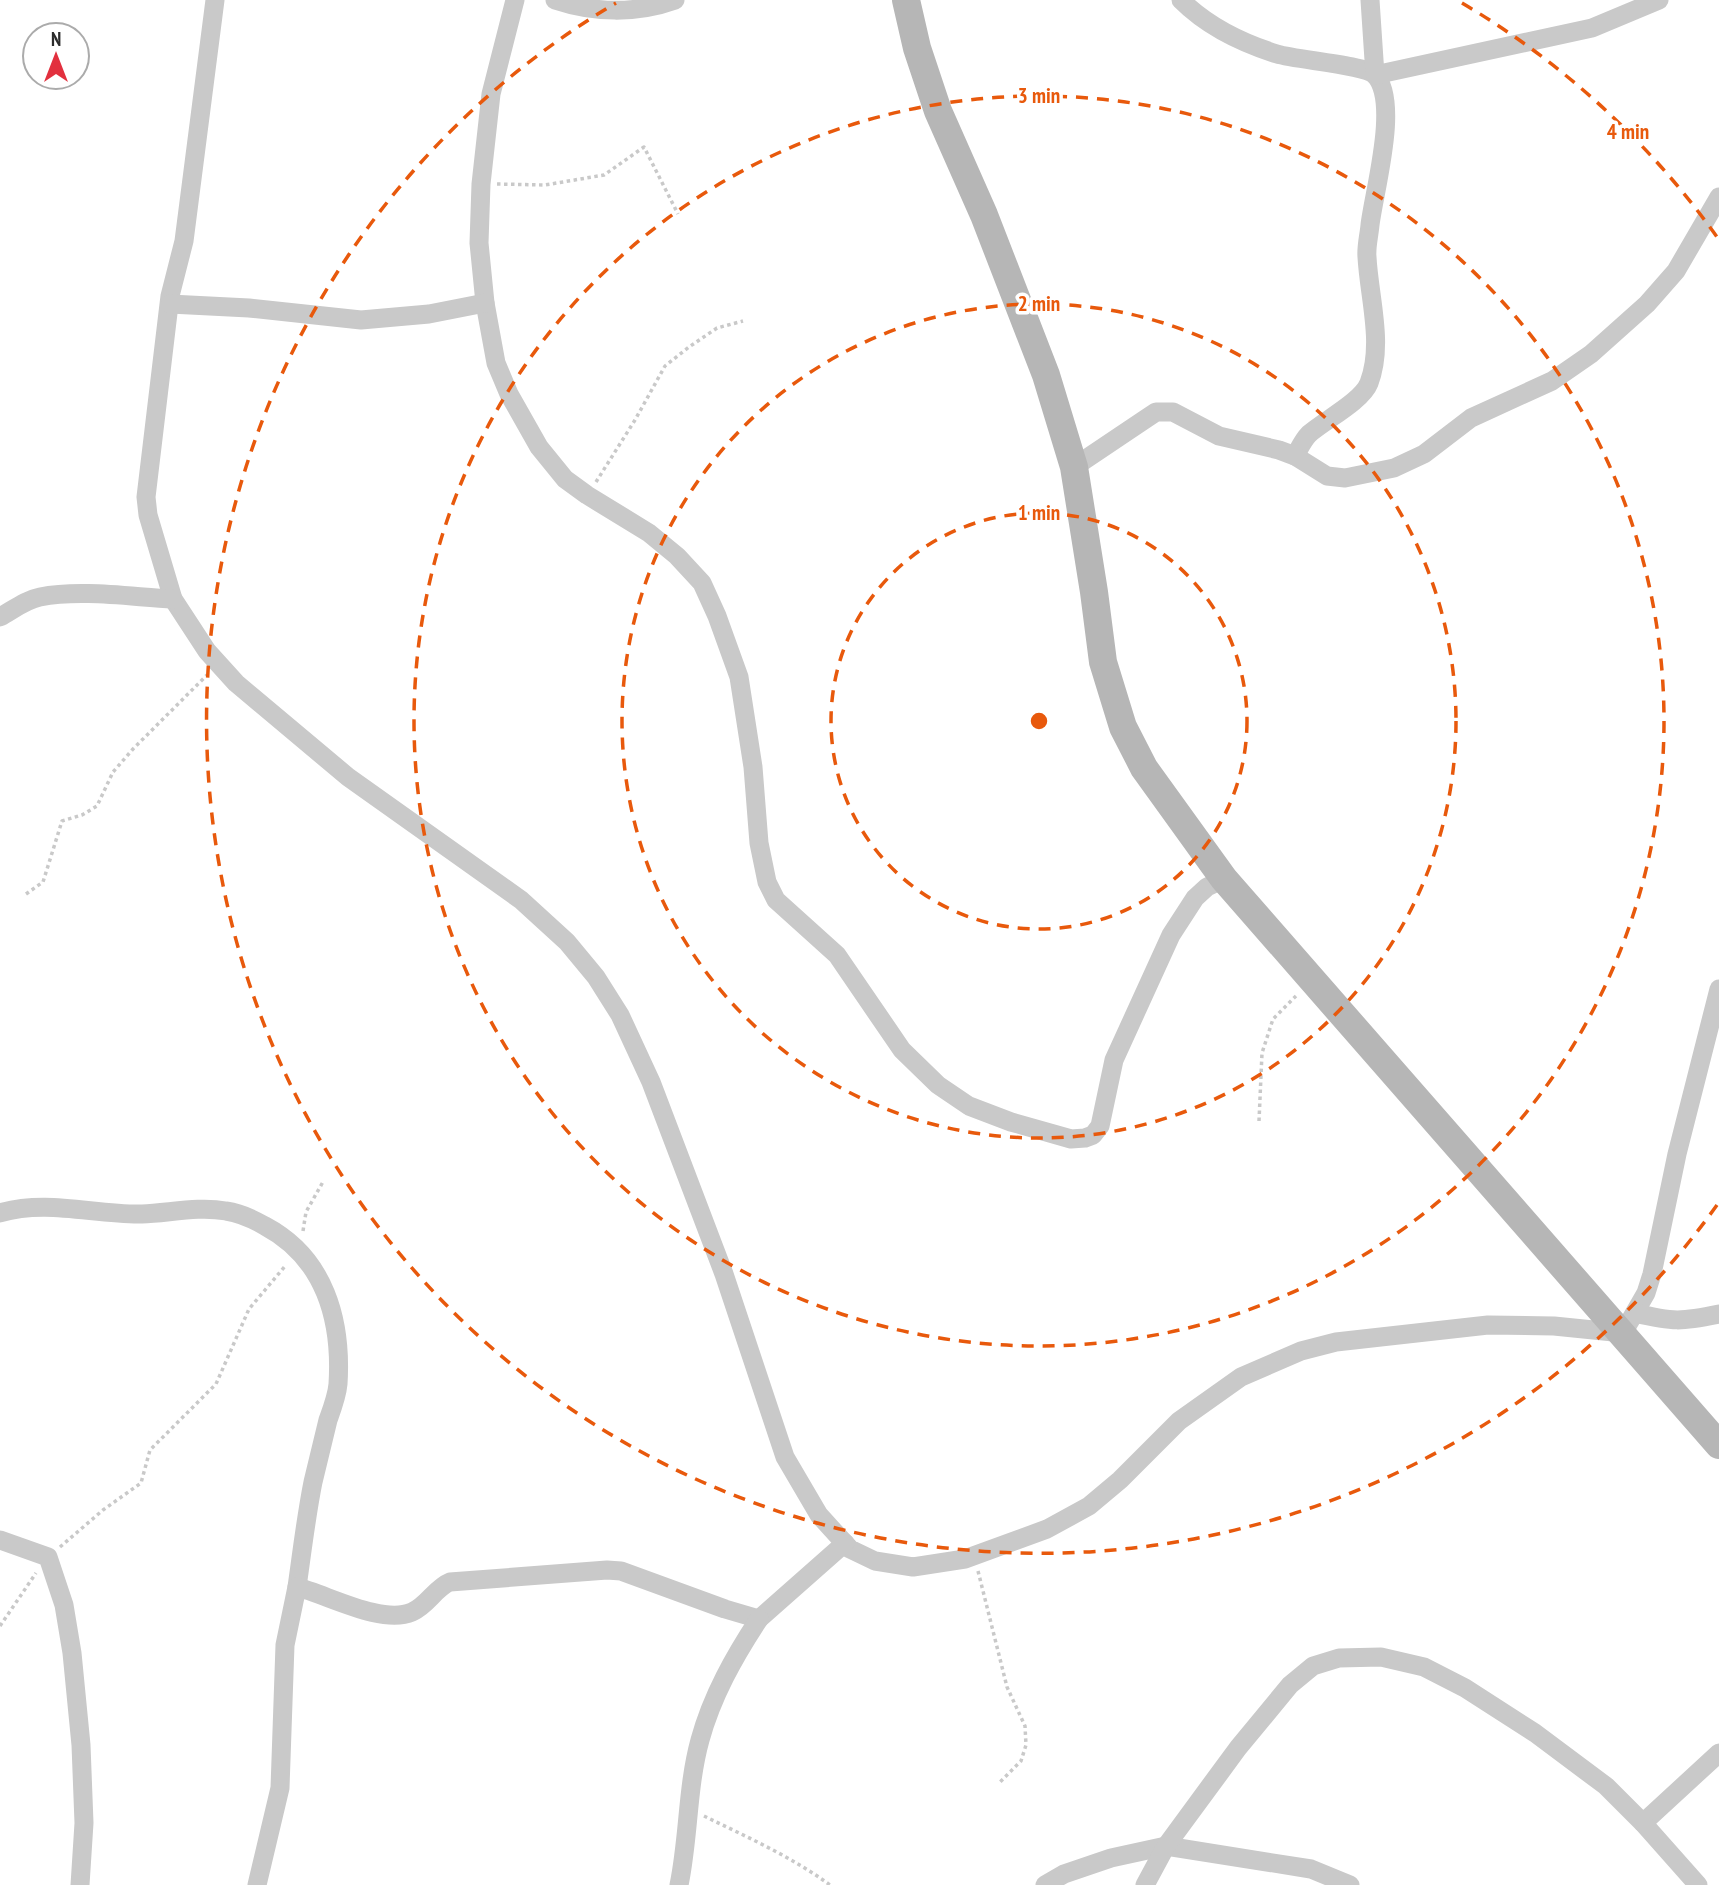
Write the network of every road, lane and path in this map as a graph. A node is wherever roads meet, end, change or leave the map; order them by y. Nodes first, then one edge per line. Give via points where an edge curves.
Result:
1 (215, 0) edge
2 (515, 0) edge
3 (555, 0) edge
4 (675, 0) edge
5 (906, 0) edge
6 (1181, 0) edge
7 (1370, 0) edge
8 (1659, 0) edge
9 (1375, 75) junction
10 (481, 184) junction
11 (1719, 197) edge
12 (678, 214) dead end
13 (170, 303) junction
14 (485, 303) junction
15 (743, 321) dead end
16 (1295, 456) junction
17 (1074, 467) junction
18 (587, 495) junction
19 (173, 598) junction
20 (0, 617) edge
21 (218, 664) junction
22 (1224, 879) junction
23 (26, 894) dead end
24 (1312, 979) junction
25 (1719, 989) edge
26 (1259, 1121) dead end
27 (324, 1180) dead end
28 (0, 1213) edge
29 (300, 1250) junction
30 (1719, 1314) edge
31 (1629, 1323) junction
32 (1719, 1445) edge
33 (0, 1541) edge
34 (845, 1543) junction
35 (974, 1555) junction
36 (48, 1557) junction
37 (297, 1587) junction
38 (760, 1619) junction
39 (0, 1626) edge
40 (1719, 1753) edge
41 (1000, 1783) dead end
42 (690, 1810) junction
43 (1643, 1823) junction
44 (1166, 1846) junction
45 (80, 1885) edge
46 (257, 1885) edge
47 (679, 1885) edge
48 (830, 1885) edge
49 (1045, 1885) edge
50 (1145, 1885) edge
51 (1350, 1885) edge
52 (1698, 1885) edge

1 - 13 street via 184,241
2 - 10 street via 491,94
3 - 4 street via 612,11
5 - 17 main road via 939,111 1011,282
6 - 9 street via 1226,35 1278,55 1361,67
7 - 9 street
8 - 9 street via 1592,28
9 - 16 street via 1386,107 1367,255 1373,370 1368,387 1306,437
10 - 12 path via 545,185 604,175 644,147
10 - 14 street via 479,243
11 - 16 street via 1676,271 1647,304 1591,354 1552,381 1471,418 1424,454 1394,468 1345,478 1327,476
13 - 14 street via 361,320
13 - 19 street via 146,497
14 - 18 street via 496,363 509,394 539,447 565,478
15 - 18 path via 717,328 665,366
16 - 17 street via 1219,436 1166,411 1144,419
17 - 22 main road via 1103,662 1123,727 1144,768
18 - 22 street via 649,533 677,556 708,594 739,677 760,843 767,882 776,900 837,956 902,1050 938,1085 969,1106 1071,1139 1093,1135 1100,1126 1114,1060 1167,943 1195,898
19 - 20 street via 40,597
19 - 21 street
21 - 23 path via 133,748 113,772 97,806 61,821 43,881
21 - 34 street via 348,777 522,901 567,942 596,977 620,1015 651,1082 724,1274 785,1457 819,1515
22 - 24 main road
24 - 26 path via 1273,1018 1262,1053
24 - 31 main road
25 - 31 street via 1652,1274
27 - 29 path via 306,1212
28 - 29 street via 52,1206 120,1213 226,1210 259,1223
29 - 36 path via 249,1309 216,1384 150,1450 141,1483
29 - 37 street via 333,1311 338,1388 309,1503
30 - 31 street
31 - 32 main road
31 - 35 street via 1488,1325 1336,1342 1301,1351 1241,1377 1179,1421 1089,1506 1047,1529
33 - 36 street
34 - 35 street via 875,1561 913,1567
34 - 38 street
35 - 41 path via 1007,1688 1025,1726 1021,1761
36 - 39 path
36 - 45 street via 64,1605 81,1745
37 - 38 street via 374,1612 400,1615 427,1603 450,1581 607,1570
37 - 46 street via 285,1645 280,1788
38 - 42 street via 734,1657 714,1700 699,1742
40 - 43 street
42 - 47 street
42 - 48 path via 752,1839
43 - 44 street via 1606,1787 1465,1688 1424,1667 1381,1657 1339,1658 1313,1667 1290,1685
43 - 52 street
44 - 49 street via 1111,1858
44 - 50 street
44 - 51 street via 1311,1868

